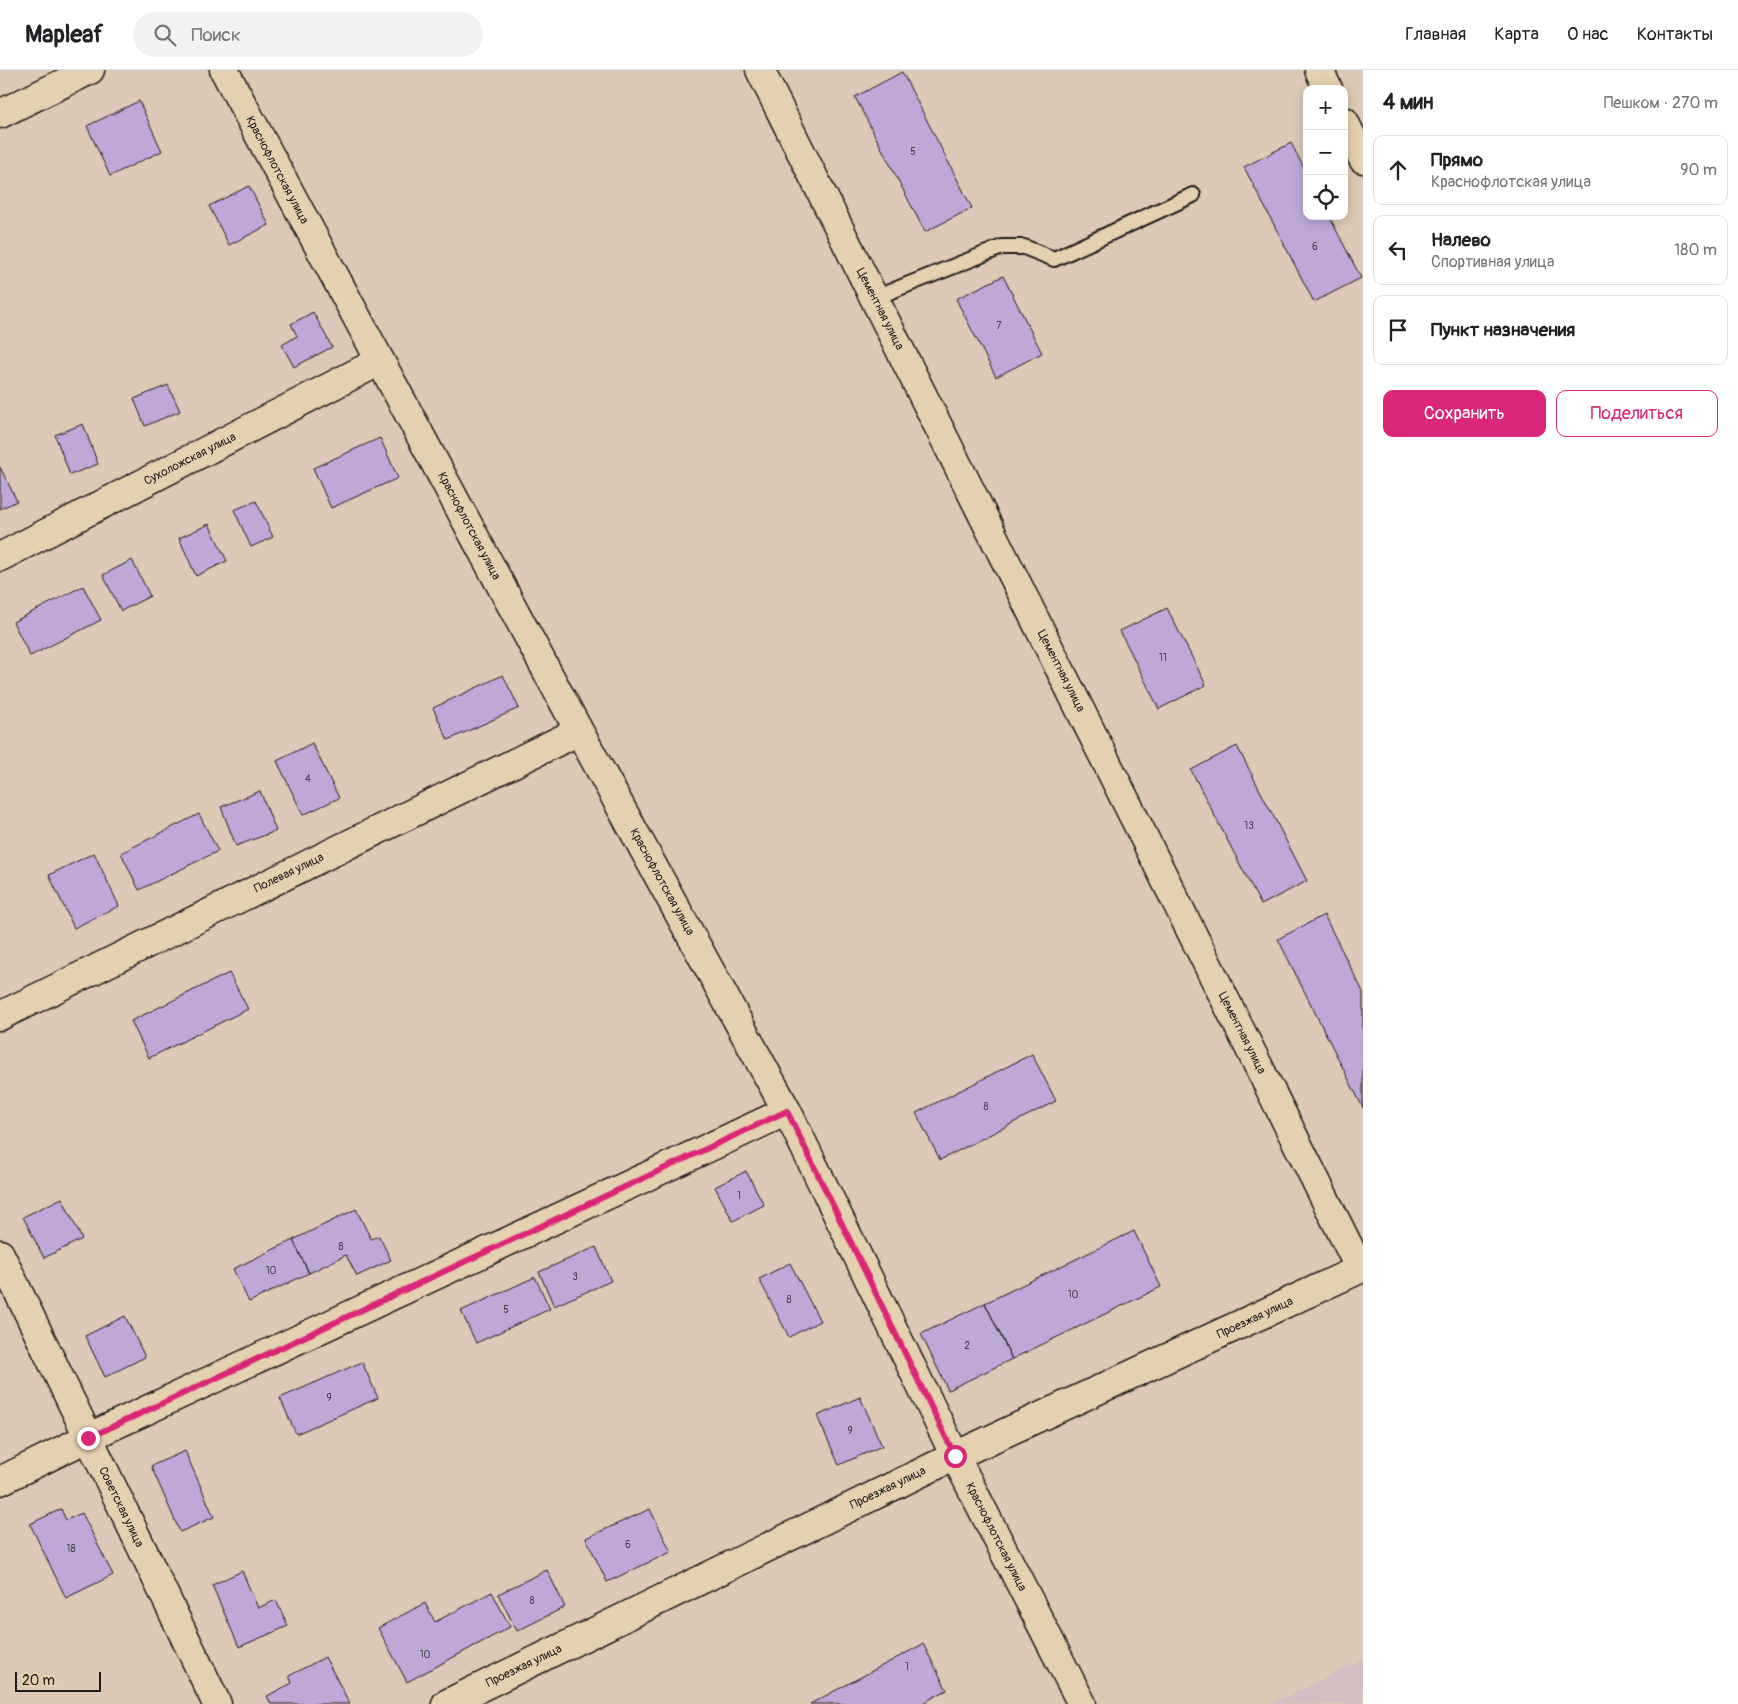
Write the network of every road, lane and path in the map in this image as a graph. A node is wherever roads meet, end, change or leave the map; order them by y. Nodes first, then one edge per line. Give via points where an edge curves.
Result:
1 (90, 70) edge
2 (224, 70) edge
3 (760, 70) edge
4 (1319, 70) edge
5 (1326, 85) edge
6 (0, 114) edge
7 (1348, 129) edge
8 (1363, 159) edge
9 (1193, 195) dead end
10 (874, 298) junction
11 (380, 361) junction
12 (0, 556) edge
13 (579, 731) junction
14 (0, 1016) edge
15 (787, 1111) junction
16 (0, 1254) edge
17 (1362, 1269) edge
18 (88, 1438) junction
19 (955, 1456) junction
20 (0, 1481) edge
21 (217, 1704) edge
22 (446, 1704) edge
23 (1082, 1704) edge

1 - 6 street
2 - 11 street, Краснофлотская улица
3 - 10 street, Цементная улица
4 - 5 street
7 - 8 street
9 - 10 lane via 1054,259 1024,247 1002,246
10 - 17 street, Цементная улица
11 - 12 street, Сухоложская улица
11 - 13 street, Краснофлотская улица
13 - 14 street, Полевая улица
13 - 15 street, Краснофлотская улица
15 - 18 street
15 - 19 street, Краснофлотская улица
16 - 18 street, Советская улица
17 - 19 street, Проезжая улица
18 - 20 street
18 - 21 street, Советская улица
19 - 22 street, Проезжая улица
19 - 23 street, Краснофлотская улица

